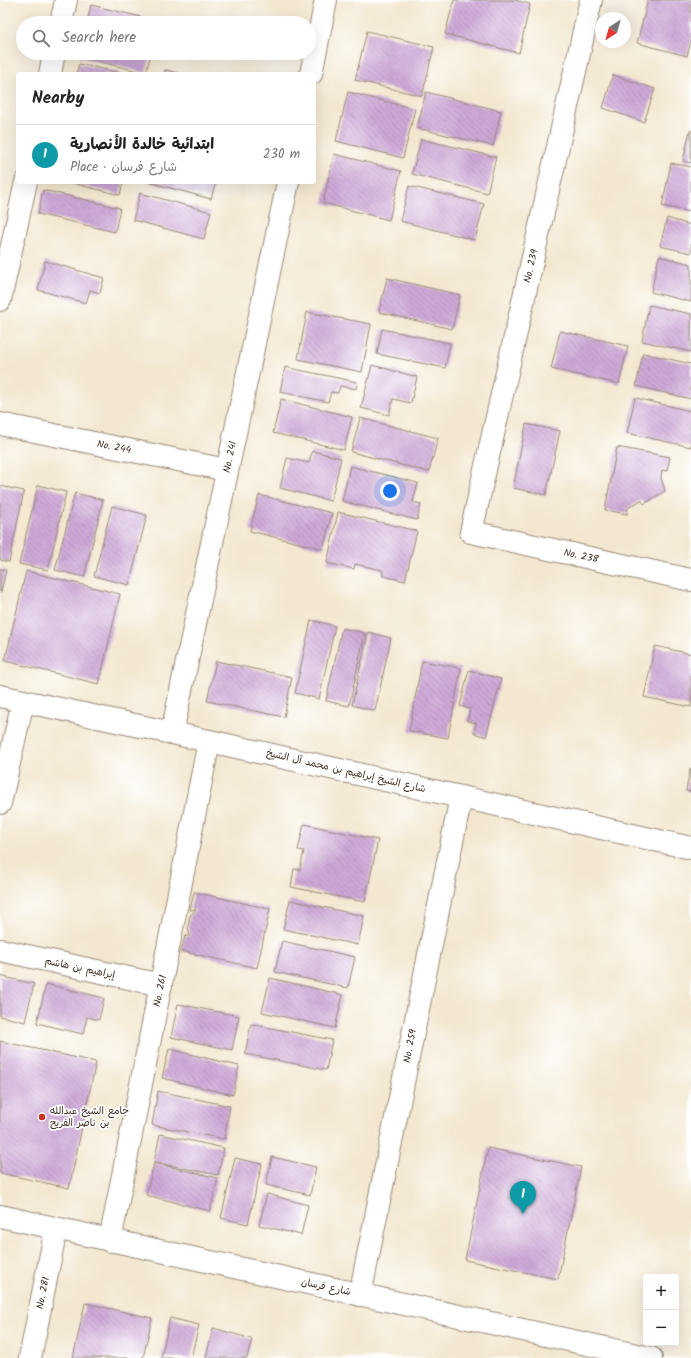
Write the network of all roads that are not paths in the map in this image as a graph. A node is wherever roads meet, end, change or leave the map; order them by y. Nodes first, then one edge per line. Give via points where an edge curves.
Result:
1 (66, 0) edge
2 (326, 0) edge
3 (591, 0) edge
4 (63, 16) edge
5 (316, 49) edge
6 (53, 60) edge
7 (314, 60) edge
8 (50, 72) edge
9 (311, 72) edge
10 (26, 184) edge
11 (288, 184) edge
12 (0, 300) edge
13 (0, 424) edge
14 (227, 470) junction
15 (471, 532) joint
16 (691, 580) edge
17 (0, 696) edge
18 (23, 701) junction
19 (172, 733) junction
20 (210, 741) junction
21 (461, 797) junction
22 (0, 803) edge
23 (691, 848) edge
24 (0, 950) edge
25 (161, 985) junction
26 (0, 1216) edge
27 (56, 1228) junction
28 (110, 1240) junction
29 (360, 1295) junction
30 (30, 1358) edge
31 (651, 1358) edge

1 - 4 street
2 - 5 street
3 - 15 street, No. 239
6 - 8 street
7 - 9 street
10 - 12 street
11 - 14 street, No. 241
13 - 14 street, No. 244
14 - 19 street, No. 241
15 - 16 street, No. 238
17 - 18 street, شارع الشيخ إبراهيم بن محمد آل الشيخ
18 - 19 street, شارع الشيخ إبراهيم بن محمد آل الشيخ
18 - 22 street
19 - 20 street, شارع الشيخ إبراهيم بن محمد آل الشيخ
20 - 21 street, شارع الشيخ إبراهيم بن محمد آل الشيخ
20 - 25 street, No. 261
21 - 23 street, شارع الشيخ إبراهيم بن محمد آل الشيخ
21 - 29 street, No. 259
24 - 25 street, إبراهيم بن هاشم
25 - 28 street, No. 261
26 - 27 street, شارع فرسان
27 - 28 street, شارع فرسان
27 - 30 street, No. 281
28 - 29 street, شارع فرسان
29 - 31 street, شارع فرسان

